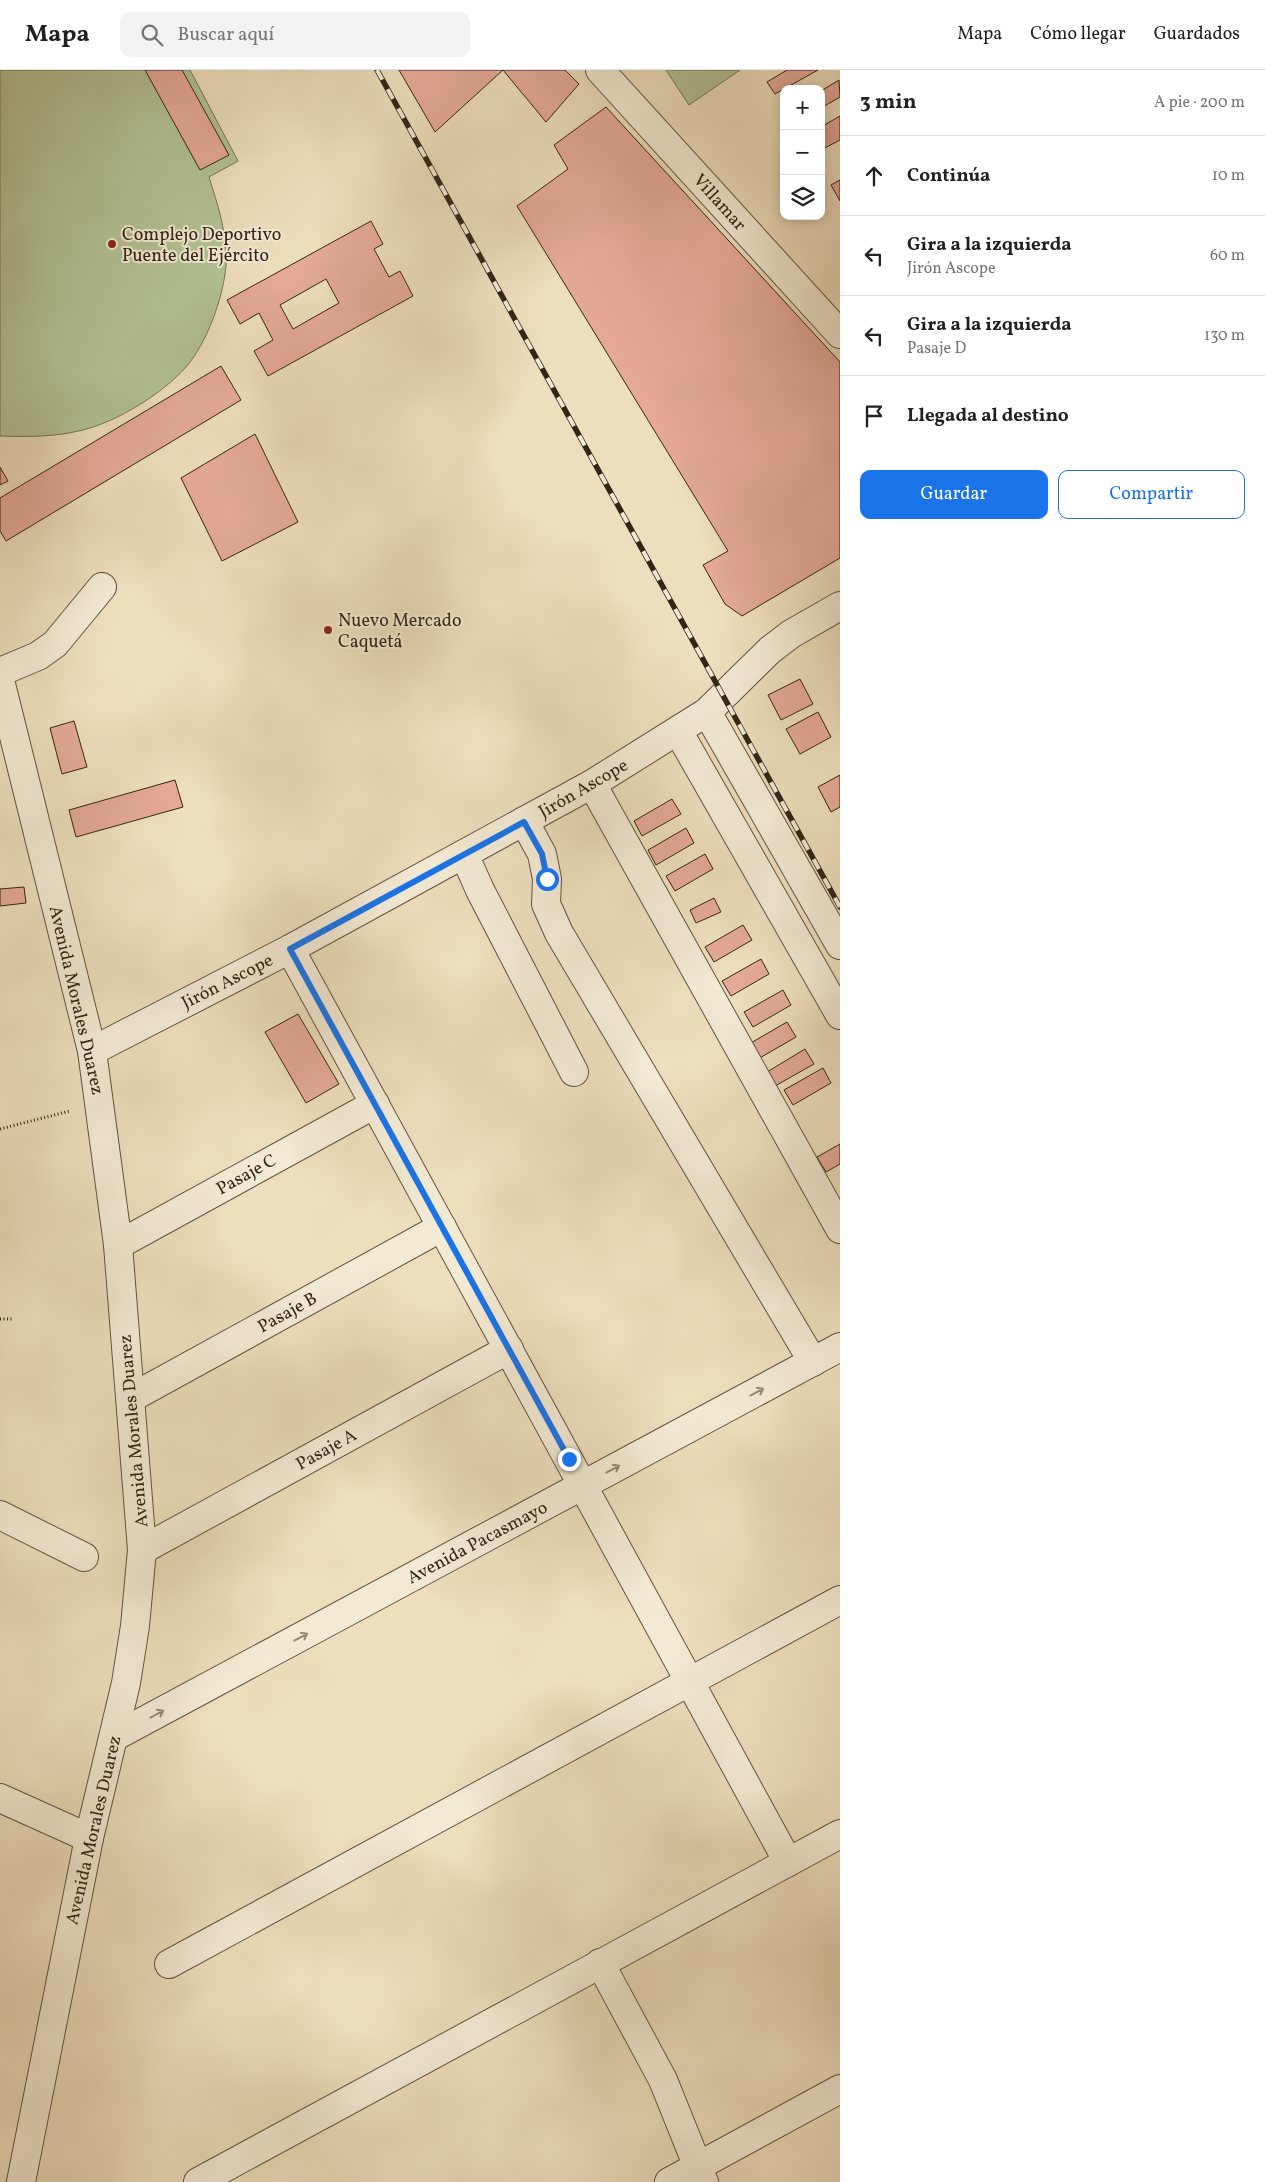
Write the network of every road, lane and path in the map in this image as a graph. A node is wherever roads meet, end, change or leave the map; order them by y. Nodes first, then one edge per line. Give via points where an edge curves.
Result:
1 (600, 70) edge
2 (840, 334) edge
3 (102, 587) dead end
4 (840, 606) edge
5 (0, 672) edge
6 (0, 680) edge
7 (707, 712) junction
8 (678, 731) junction
9 (592, 784) junction
10 (524, 822) junction
11 (464, 854) junction
12 (840, 945) edge
13 (290, 949) junction
14 (840, 1015) edge
15 (92, 1051) junction
16 (574, 1072) dead end
17 (375, 1104) junction
18 (65, 1112) dead end
19 (0, 1129) edge
20 (442, 1226) junction
21 (840, 1229) edge
22 (118, 1245) junction
23 (0, 1319) edge
24 (12, 1319) dead end
25 (840, 1347) edge
26 (509, 1348) junction
27 (813, 1362) junction
28 (131, 1398) junction
29 (583, 1486) junction
30 (0, 1515) edge
31 (142, 1550) junction
32 (84, 1557) dead end
33 (840, 1600) edge
34 (691, 1681) junction
35 (114, 1737) junction
36 (0, 1798) edge
37 (840, 1834) edge
38 (89, 1838) junction
39 (788, 1862) junction
40 (600, 1963) junction
41 (170, 1964) dead end
42 (840, 2089) edge
43 (702, 2174) edge
44 (20, 2182) edge
45 (198, 2182) edge
46 (669, 2182) edge

1 - 2 street, Villamar
3 - 5 street via 55,644 38,656
4 - 7 street, Jirón Ascope via 770,650
6 - 15 street, Avenida Morales Duarez
7 - 8 street, Jirón Ascope
7 - 12 street
8 - 9 street, Jirón Ascope
8 - 14 street
9 - 10 street, Jirón Ascope
9 - 21 street
10 - 11 street, Jirón Ascope
10 - 27 street via 542,854 547,879 546,904 560,933
11 - 13 street, Jirón Ascope
11 - 16 street
13 - 15 street, Jirón Ascope
13 - 17 street
15 - 22 street, Avenida Morales Duarez
17 - 20 street
17 - 22 street, Pasaje C
18 - 19 path
20 - 26 street
20 - 28 street, Pasaje B
22 - 28 street, Avenida Morales Duarez
23 - 24 path
25 - 27 street, Avenida Pacasmayo
26 - 29 street
26 - 31 street, Pasaje A
29 -> 27 street, Avenida Pacasmayo
28 - 31 street, Avenida Morales Duarez
29 - 34 street
35 -> 29 street, Avenida Pacasmayo
30 - 32 street
31 - 35 street, Avenida Morales Duarez via 134,1636
33 - 34 street
34 - 39 street
34 - 41 street
35 - 38 street, Avenida Morales Duarez
36 - 38 street
37 - 39 street
38 - 44 street, Avenida Morales Duarez
39 - 40 street
40 - 43 street via 664,2080
40 - 45 street
42 - 43 street
43 - 46 street

